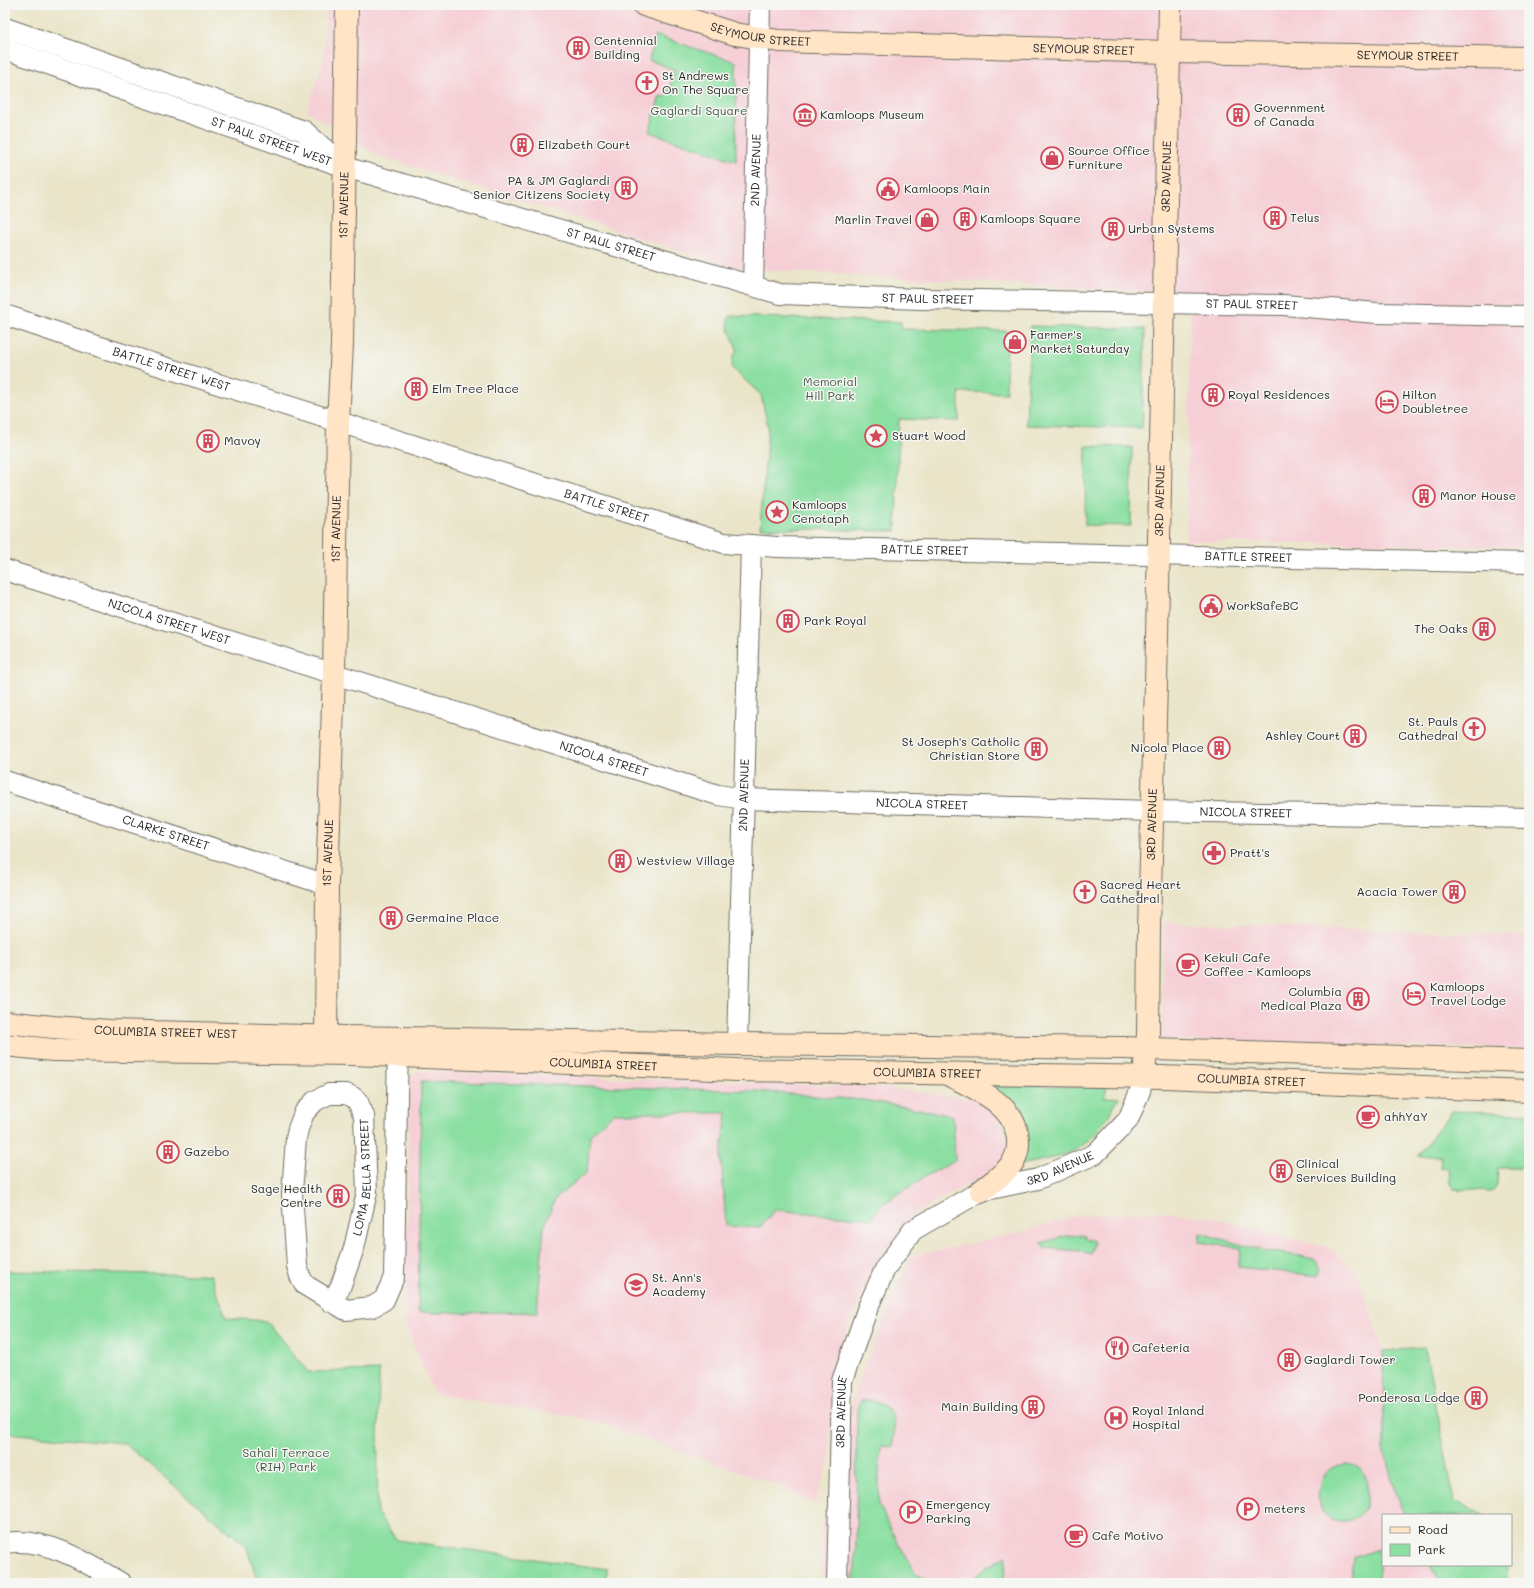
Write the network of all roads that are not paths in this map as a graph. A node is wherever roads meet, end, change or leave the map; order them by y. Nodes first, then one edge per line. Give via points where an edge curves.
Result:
1 (347, 5) edge
2 (644, 5) edge
3 (760, 5) edge
4 (1170, 5) edge
5 (5, 28) edge
6 (759, 38) junction
7 (5, 49) edge
8 (1169, 52) junction
9 (1529, 58) edge
10 (345, 167) junction
11 (753, 286) junction
12 (1164, 303) junction
13 (5, 315) edge
14 (1529, 316) edge
15 (338, 422) junction
16 (751, 546) junction
17 (1158, 555) junction
18 (1529, 563) edge
19 (5, 570) edge
20 (334, 674) junction
21 (5, 781) edge
22 (744, 799) junction
23 (1152, 811) junction
24 (1529, 818) edge
25 (327, 885) junction
26 (5, 1022) edge
27 (737, 1044) junction
28 (326, 1045) junction
29 (5, 1046) edge
30 (398, 1047) junction
31 (1147, 1049) junction
32 (1529, 1061) edge
33 (946, 1074) junction
34 (1143, 1077) junction
35 (1529, 1091) edge
36 (981, 1191) junction
37 (331, 1302) junction
38 (5, 1543) edge
39 (121, 1583) edge
40 (837, 1583) edge

1 - 10 main road, 1ST AVENUE
2 - 6 main road, SEYMOUR STREET via 735,34
3 - 6 street, 2ND AVENUE
4 - 8 main road, 3RD AVENUE
5 - 10 street, ST PAUL STREET WEST via 304,131
6 - 8 main road, SEYMOUR STREET via 779,41
6 - 11 street, 2ND AVENUE
7 - 10 street, ST PAUL STREET WEST
8 - 9 main road, SEYMOUR STREET
8 - 12 main road, 3RD AVENUE
10 - 11 street, ST PAUL STREET
10 - 15 main road, 1ST AVENUE
11 - 12 street, ST PAUL STREET via 780,294 928,300
12 - 14 street, ST PAUL STREET via 1284,305 1378,313
12 - 17 main road, 3RD AVENUE
13 - 15 street, BATTLE STREET WEST
15 - 16 street, BATTLE STREET via 724,543
15 - 20 main road, 1ST AVENUE
16 - 17 street, BATTLE STREET
16 - 22 street, 2ND AVENUE
17 - 18 street, BATTLE STREET
17 - 23 main road, 3RD AVENUE
19 - 20 street, NICOLA STREET WEST
20 - 22 street, NICOLA STREET via 718,795
20 - 25 main road, 1ST AVENUE
21 - 25 street, CLARKE STREET
22 - 23 street, NICOLA STREET
22 - 27 street, 2ND AVENUE
23 - 24 street, NICOLA STREET
23 - 31 main road, 3RD AVENUE
25 - 28 main road, 1ST AVENUE
26 - 28 main road, COLUMBIA STREET WEST via 53,1028
27 - 30 main road, COLUMBIA STREET
27 - 31 main road, COLUMBIA STREET
28 - 29 main road, COLUMBIA STREET WEST via 53,1050
28 - 30 main road, COLUMBIA STREET
30 - 33 main road, COLUMBIA STREET via 620,1067
30 - 37 street, LOMA BELLA STREET via 394,1277 384,1300 372,1307 346,1310
31 - 32 main road, COLUMBIA STREET
31 - 34 main road, 3RD AVENUE
33 - 34 main road, COLUMBIA STREET
33 - 36 main road via 983,1092 1000,1104 1018,1135 1018,1149 1012,1164
34 - 35 main road, COLUMBIA STREET
34 - 36 street, 3RD AVENUE via 1128,1120 1095,1154 1038,1179
36 - 40 street, 3RD AVENUE via 913,1230 886,1267 868,1307 842,1381
37 - 37 street, LOMA BELLA STREET via 305,1285 300,1276 297,1266 292,1193 296,1138 304,1114 319,1098 339,1094 355,1099 364,1116 367,1192 354,1248 340,1288
38 - 39 street via 26,1542 52,1548 86,1563

